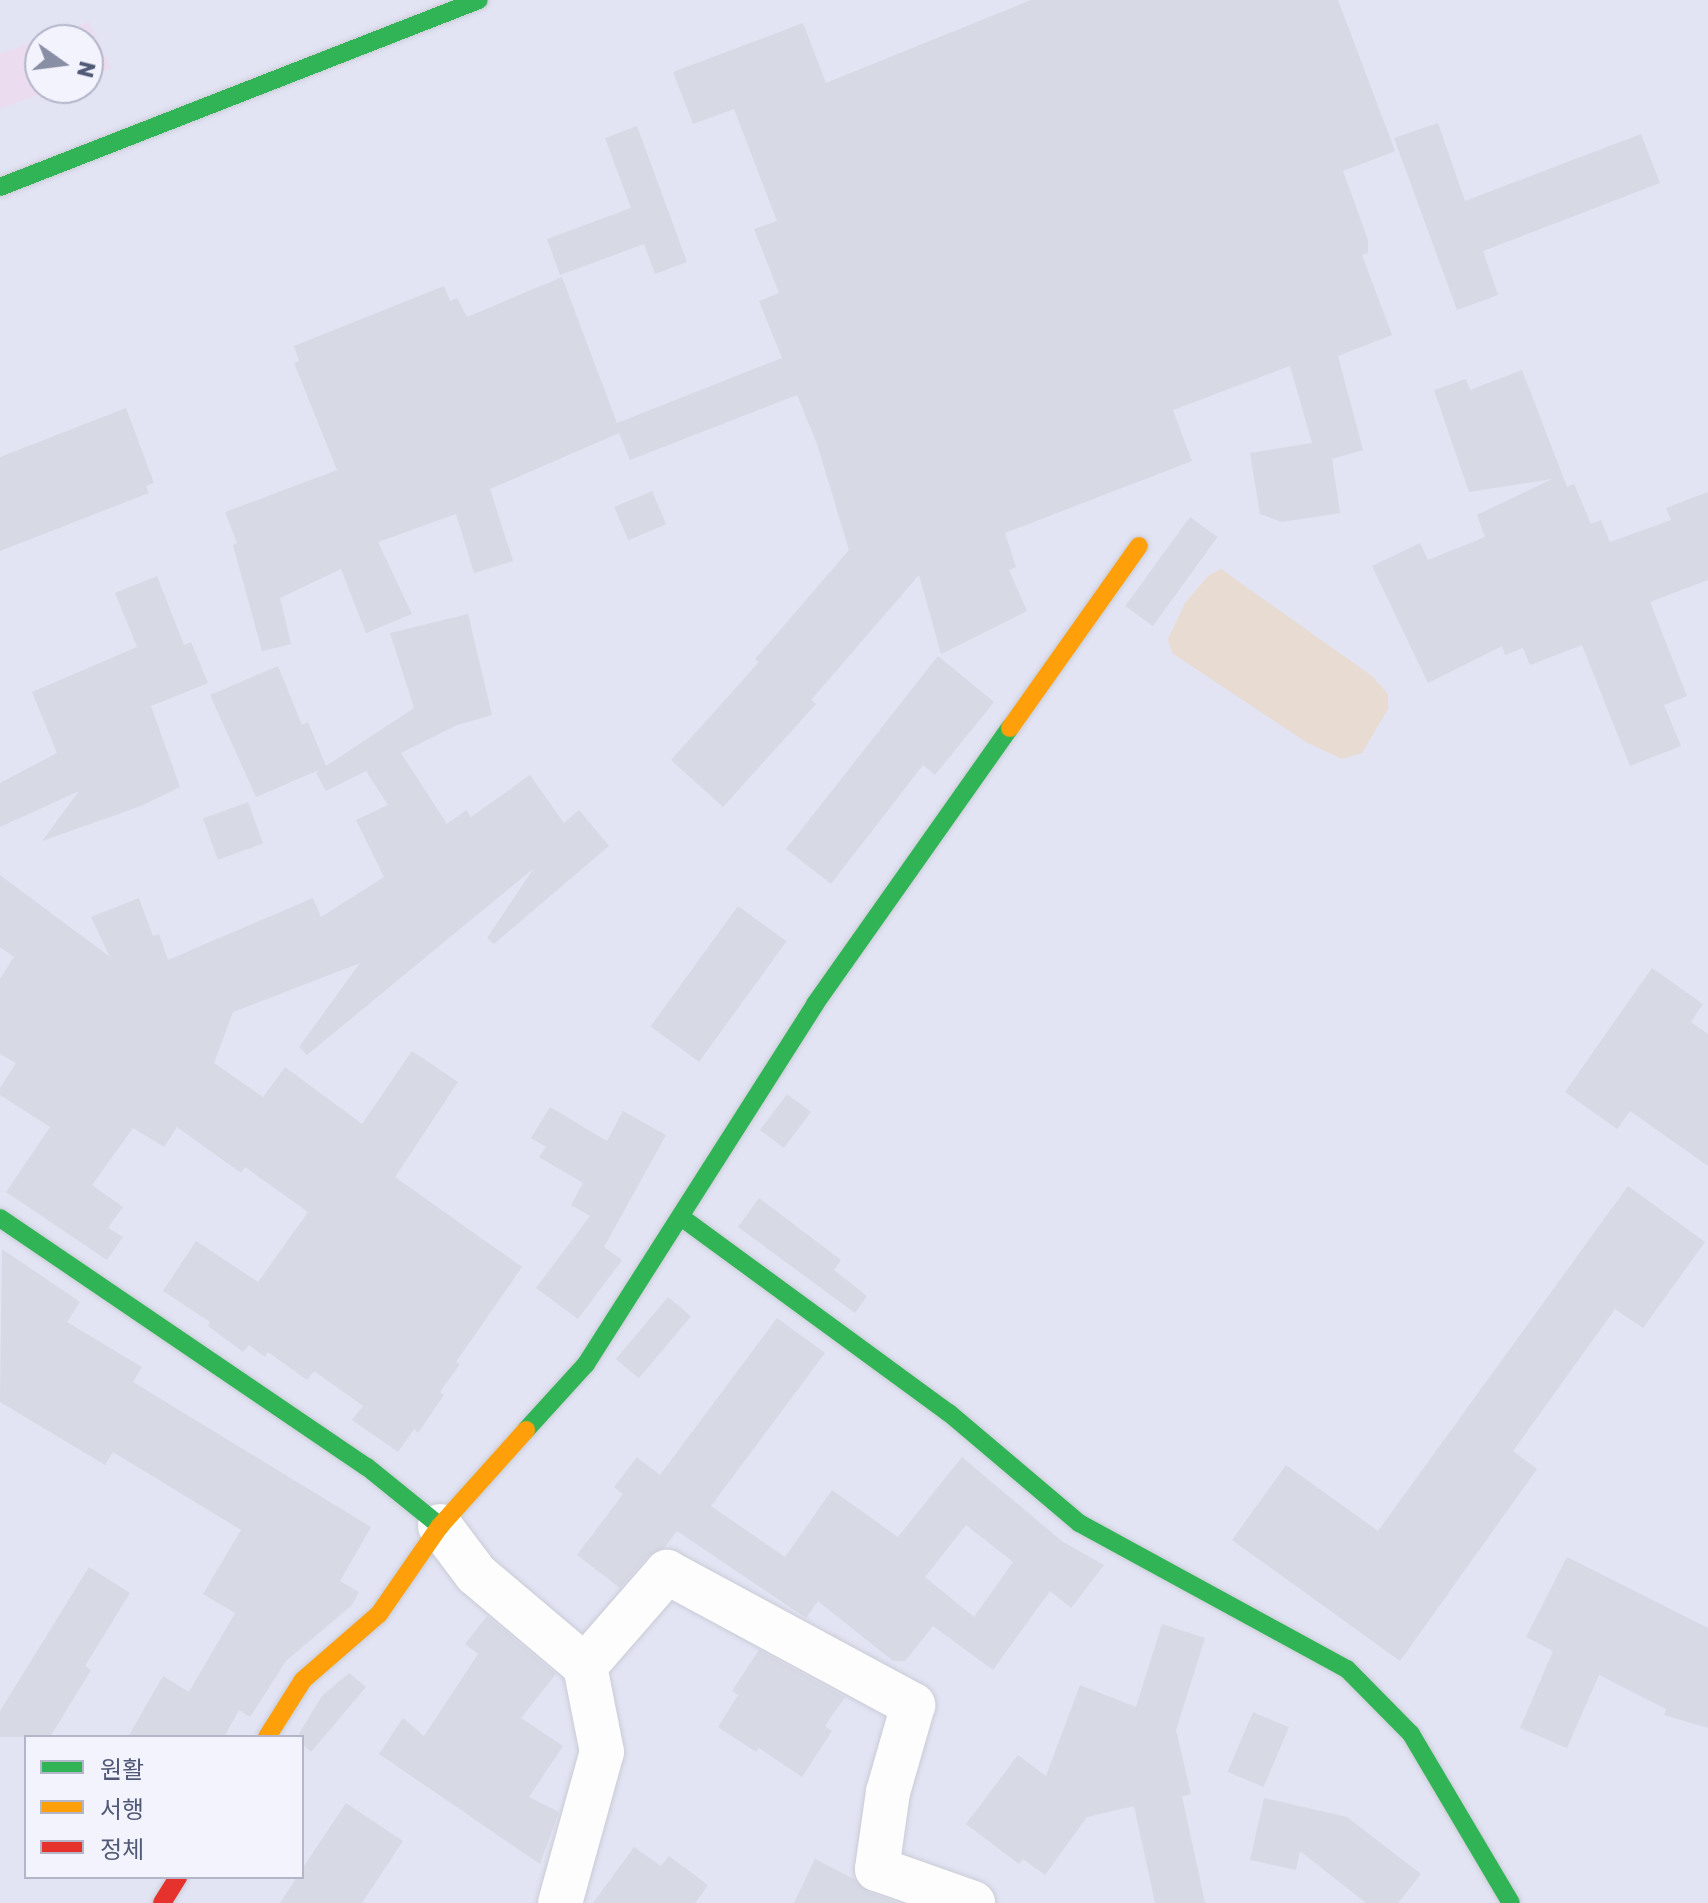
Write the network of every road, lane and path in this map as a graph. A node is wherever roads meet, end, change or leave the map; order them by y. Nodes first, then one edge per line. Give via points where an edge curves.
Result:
1 (479, 0) edge
2 (0, 187) edge
3 (1139, 546) dead end
4 (681, 1217) junction
5 (0, 1218) edge
6 (440, 1526) junction
7 (585, 1666) junction
8 (268, 1735) edge
9 (177, 1879) edge
10 (162, 1903) edge
11 (560, 1903) edge
12 (973, 1903) edge
13 (1511, 1903) edge

1 - 2 street
3 - 4 street via 815,1004
4 - 6 street via 586,1364
4 - 13 street via 949,1413 1079,1523 1347,1669 1411,1734
5 - 6 street via 367,1467
6 - 7 street via 476,1574
6 - 8 street via 379,1614 303,1680
7 - 11 street via 602,1752
7 - 12 street via 667,1572 913,1705 888,1792 877,1869
9 - 10 street

